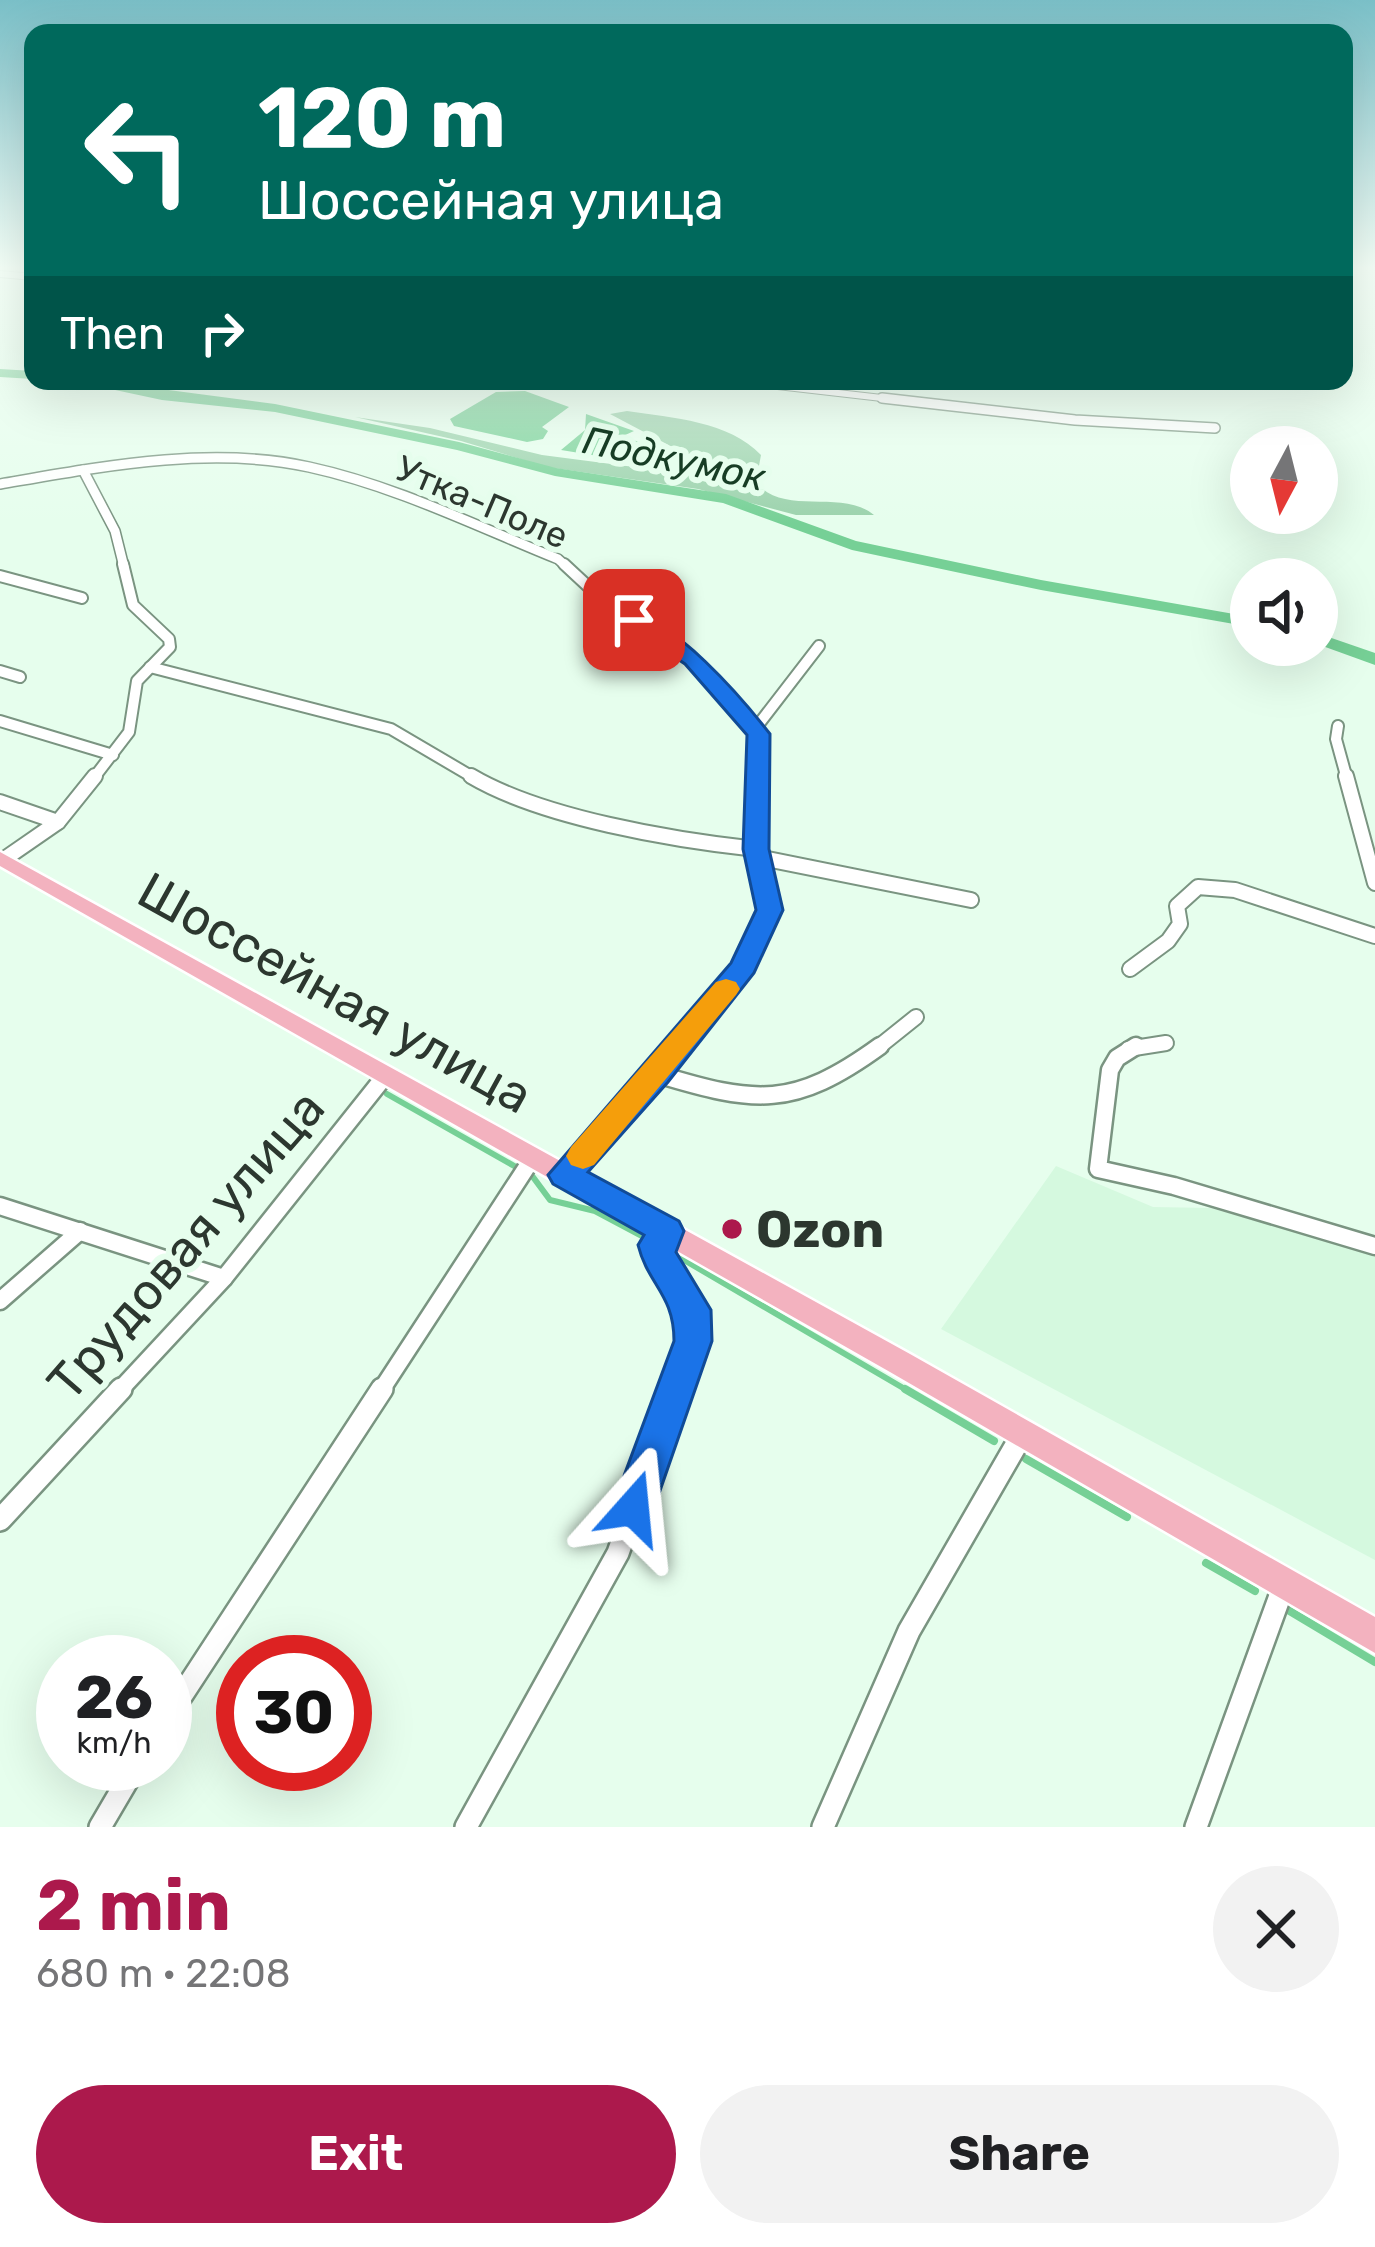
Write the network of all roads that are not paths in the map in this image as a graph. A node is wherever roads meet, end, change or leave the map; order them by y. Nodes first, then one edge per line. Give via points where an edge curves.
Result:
1 (813, 390) edge
2 (1215, 428) dead end
3 (83, 470) junction
4 (0, 484) edge
5 (0, 576) edge
6 (82, 598) dead end
7 (819, 646) dead end
8 (150, 667) junction
9 (0, 671) edge
10 (20, 677) dead end
11 (0, 721) edge
12 (1339, 726) dead end
13 (755, 729) junction
14 (112, 755) junction
15 (0, 802) edge
16 (58, 822) junction
17 (757, 853) junction
18 (2, 859) edge
19 (1375, 883) edge
20 (970, 900) dead end
21 (1375, 936) edge
22 (1130, 969) dead end
23 (916, 1016) dead end
24 (1166, 1043) dead end
25 (657, 1074) junction
26 (385, 1076) junction
27 (532, 1159) junction
28 (565, 1175) junction
29 (0, 1206) edge
30 (667, 1231) junction
31 (80, 1232) junction
32 (1375, 1246) edge
33 (224, 1278) junction
34 (0, 1301) edge
35 (1023, 1433) junction
36 (0, 1520) edge
37 (1284, 1585) junction
38 (1375, 1636) edge
39 (192, 1680) edge
40 (121, 1791) edge
41 (100, 1827) edge
42 (466, 1827) edge
43 (823, 1827) edge
44 (1196, 1827) edge

1 - 2 street
3 - 4 street, Утка-Поле
3 - 8 street via 115,531 133,605 169,639
3 - 13 street, Утка-Поле via 228,458 376,485 558,559 608,604 692,659
5 - 6 street
7 - 13 street
8 - 14 street via 137,681 128,732
8 - 17 street via 391,729 536,806
9 - 10 street
11 - 14 street
12 - 19 street
13 - 17 street
14 - 16 street
15 - 16 street
16 - 18 street
17 - 20 street
17 - 25 street via 769,910 744,966
18 - 26 main road, Шоссейная улица
21 - 22 street via 1221,887 1197,887 1177,906 1180,924 1168,941
23 - 25 street via 856,1065 783,1099 740,1098
24 - 32 street via 1133,1045 1108,1075 1098,1169
25 - 28 street
26 - 27 main road, Шоссейная улица
26 - 33 street, Трудовая улица
27 - 28 main road, Шоссейная улица
27 - 39 street
28 - 30 main road, Шоссейная улица
29 - 31 street
30 - 35 main road, Шоссейная улица
30 - 42 street via 656,1245 692,1310 693,1341 618,1553
31 - 33 street
31 - 34 street
33 - 36 street, Трудовая улица
35 - 37 main road, Шоссейная улица
35 - 43 street via 909,1631
37 - 38 main road, Шоссейная улица
37 - 44 street
40 - 41 street

